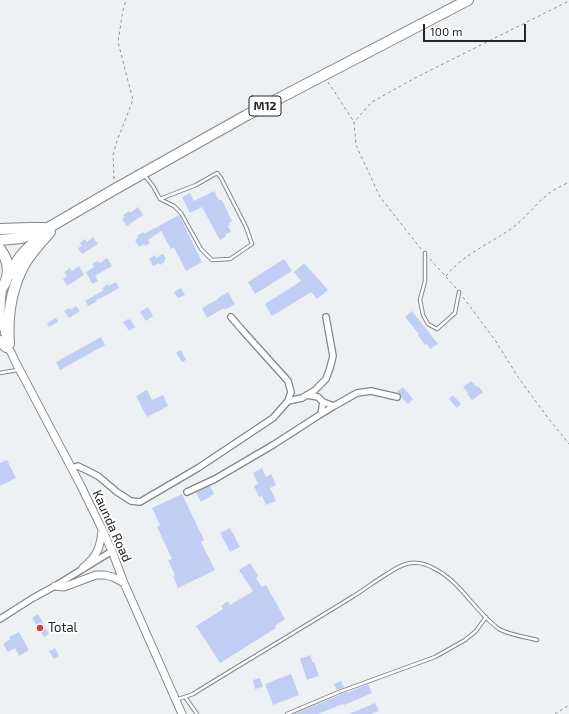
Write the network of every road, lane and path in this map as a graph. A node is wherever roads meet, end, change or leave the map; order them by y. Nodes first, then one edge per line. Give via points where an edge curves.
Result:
1 (126, 0) edge
2 (468, 0) edge
3 (569, 1) edge
4 (324, 75) junction
5 (354, 122) junction
6 (143, 174) junction
7 (569, 182) edge
8 (115, 189) junction
9 (160, 199) junction
10 (0, 229) edge
11 (49, 230) junction
12 (0, 240) edge
13 (0, 249) edge
14 (425, 253) junction
15 (8, 276) junction
16 (445, 276) junction
17 (2, 288) edge
18 (459, 292) junction
19 (231, 317) dead end
20 (326, 317) dead end
21 (0, 337) edge
22 (6, 346) edge
23 (20, 369) junction
24 (0, 373) edge
25 (307, 395) junction
26 (397, 397) dead end
27 (288, 402) junction
28 (323, 402) junction
29 (334, 406) junction
30 (320, 414) junction
31 (569, 444) edge
32 (72, 468) junction
33 (187, 492) dead end
34 (102, 529) junction
35 (112, 551) junction
36 (83, 568) junction
37 (124, 582) junction
38 (54, 586) junction
39 (486, 617) junction
40 (0, 619) edge
41 (537, 640) dead end
42 (184, 697) junction
43 (175, 700) junction
44 (569, 705) edge
45 (182, 714) edge
46 (197, 714) edge
47 (287, 714) edge
48 (555, 714) edge

1 - 8 path via 118,42 133,100 113,156
2 - 4 highway, M12
3 - 5 path via 372,102
4 - 5 path
4 - 6 highway, M12
5 - 14 path via 356,146 380,197
6 - 8 highway, M12
6 - 9 lane
7 - 16 path via 552,191 516,225 461,261
8 - 11 highway, M12
9 - 9 lane via 181,213 201,249 212,260 230,259 252,244 217,173 196,185
10 - 11 highway
11 - 12 highway, M12 via 21,238
11 - 15 highway, M12 via 26,249
11 - 22 highway via 25,264 15,285
13 - 15 highway, M12 via 8,265
14 - 16 path
14 - 18 lane via 425,281 420,300 428,324 437,329 456,313
15 - 17 highway, M12
16 - 18 path
17 - 22 main road, Kaunda Road via 0,311
18 - 31 path via 495,340 520,380
19 - 27 street via 288,381 291,392
20 - 25 street via 333,356 326,380
21 - 22 main road, Kaunda Road
22 - 23 main road, Kaunda Road
23 - 24 lane
23 - 32 main road, Kaunda Road
25 - 27 street
25 - 28 street via 318,397
26 - 29 street via 371,391 357,393
27 - 32 street via 273,418 198,468 140,502 131,501 98,476 78,466
28 - 29 street
28 - 30 street
29 - 30 street
30 - 33 street via 273,445
32 - 34 main road, Kaunda Road
34 - 35 main road, Kaunda Road
34 - 36 main road via 98,549 92,560
35 - 36 street
35 - 37 main road, Kaunda Road
36 - 38 street
37 - 38 main road via 113,577 96,575 64,587
37 - 43 main road, Kaunda Road
38 - 40 street
39 - 41 lane via 500,629
39 - 42 lane via 460,588 440,572 424,564 406,564 193,694
39 - 47 lane via 476,631 465,640 435,657
42 - 43 lane
42 - 46 lane
43 - 45 main road, Kaunda Road
44 - 48 path

